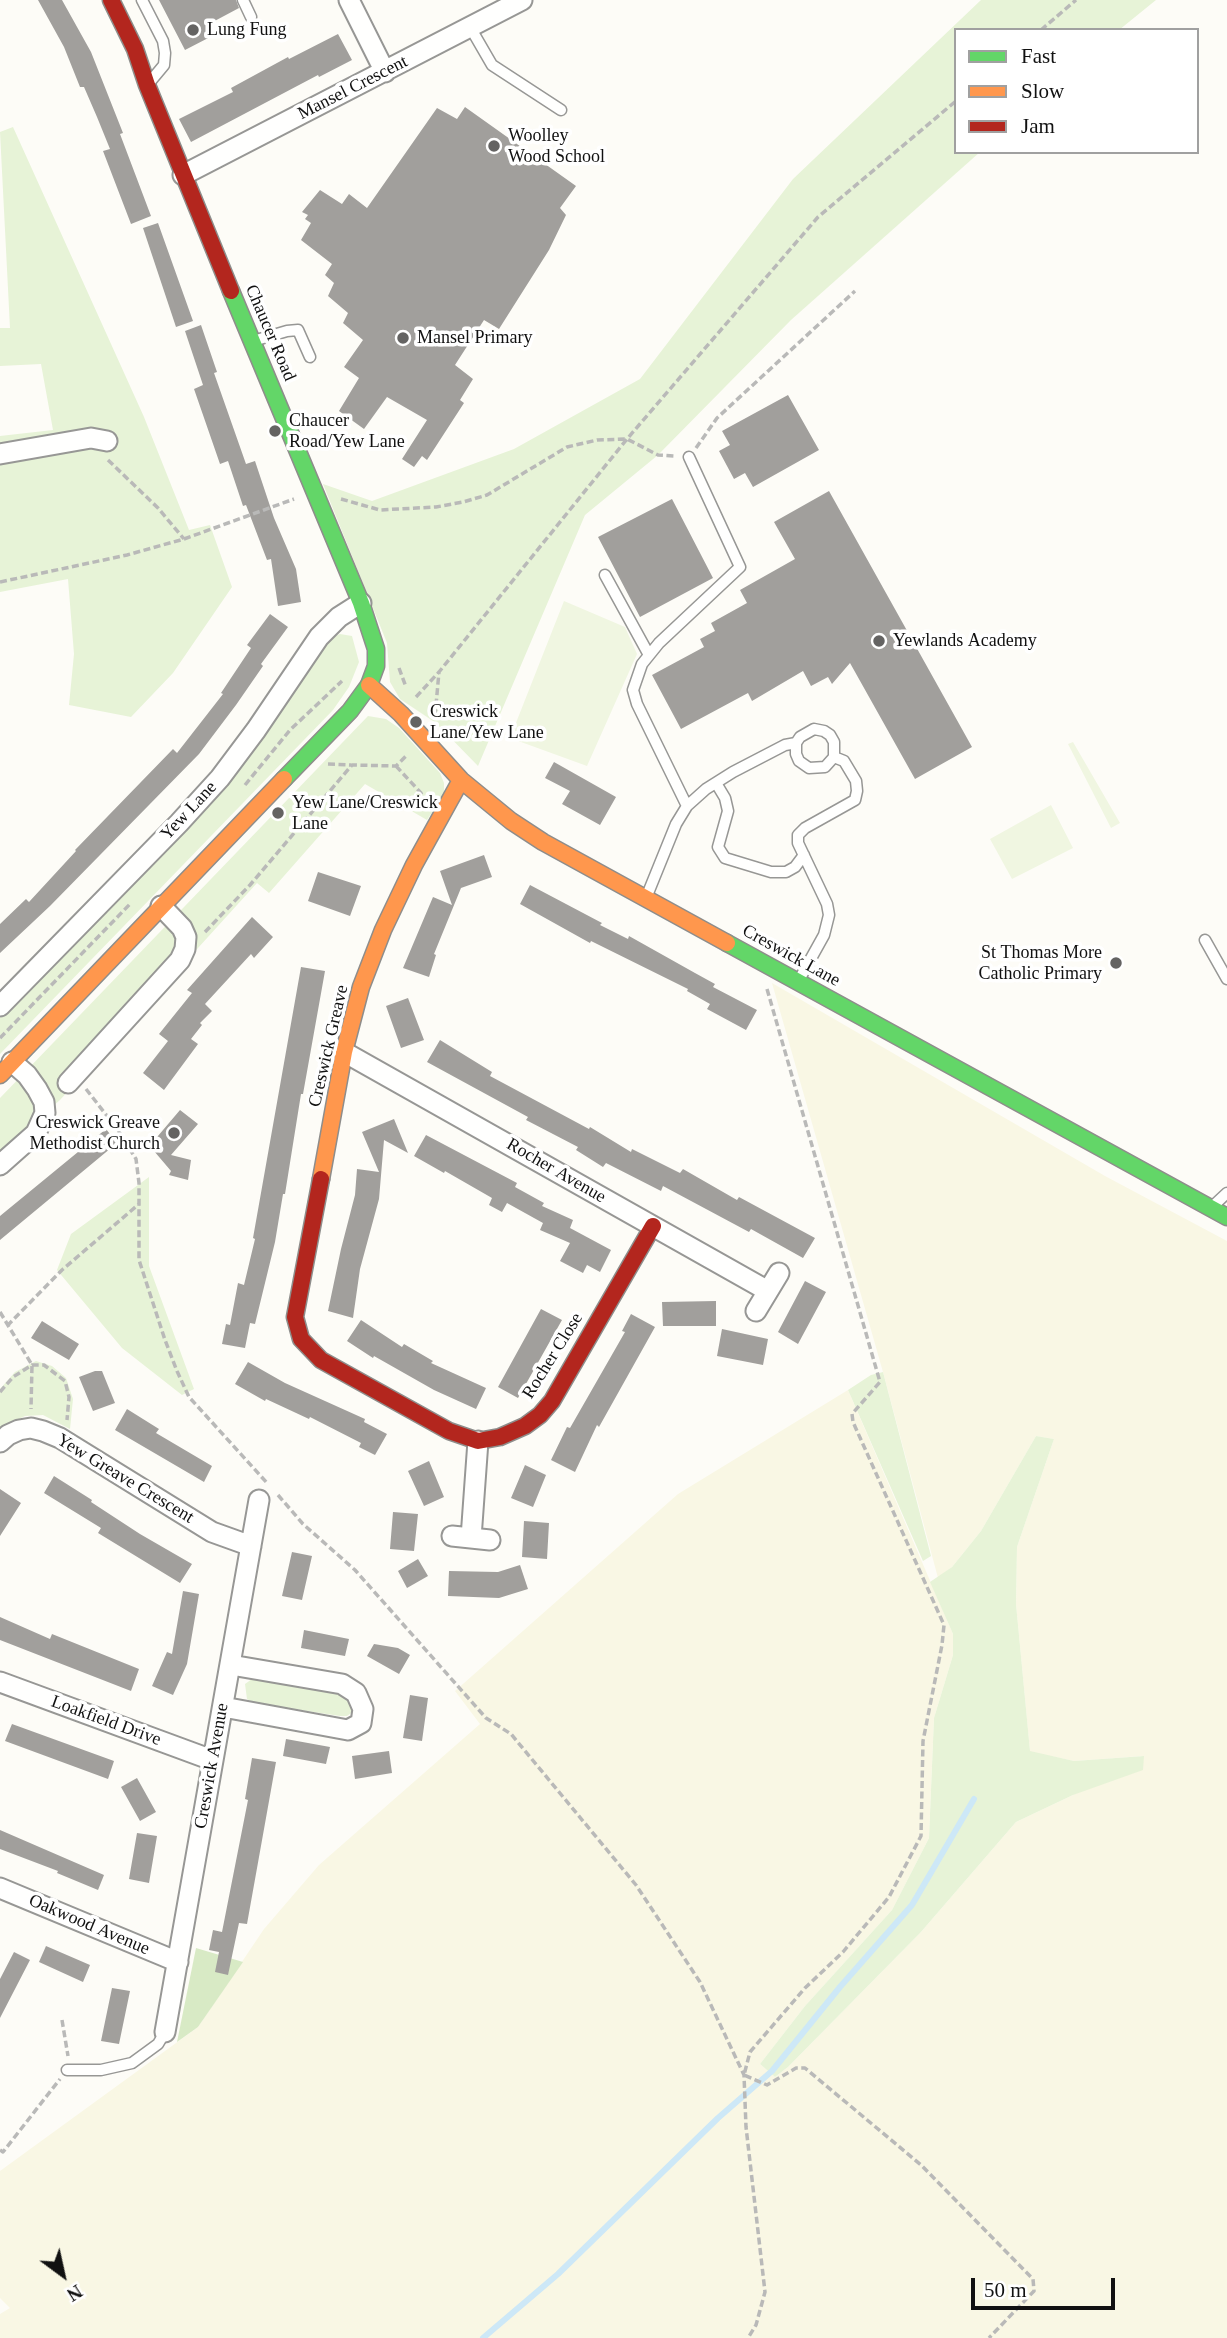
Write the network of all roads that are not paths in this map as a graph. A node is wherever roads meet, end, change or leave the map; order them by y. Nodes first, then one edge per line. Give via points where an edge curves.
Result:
1 (111, 0) edge
2 (142, 0) edge
3 (243, 0) edge
4 (349, 0) edge
5 (522, 0) edge
6 (251, 17) dead end
7 (470, 27) junction
8 (384, 72) junction
9 (147, 85) junction
10 (561, 110) dead end
11 (183, 175) junction
12 (253, 341) junction
13 (310, 357) dead end
14 (99, 439) road end
15 (0, 454) edge
16 (689, 457) road end
17 (605, 575) dead end
18 (361, 603) junction
19 (649, 655) junction
20 (369, 685) junction
21 (796, 743) junction
22 (834, 757) junction
23 (461, 780) junction
24 (716, 783) junction
25 (687, 806) junction
26 (804, 855) junction
27 (646, 898) junction
28 (161, 906) junction
29 (1205, 940) dead end
30 (1227, 979) edge
31 (798, 982) junction
32 (0, 1006) edge
33 (344, 1052) junction
34 (6, 1068) edge
35 (71, 1078) road end
36 (0, 1165) edge
37 (1227, 1193) edge
38 (1211, 1208) junction
39 (1227, 1217) edge
40 (653, 1226) junction
41 (779, 1273) dead end
42 (768, 1291) junction
43 (756, 1311) dead end
44 (478, 1441) junction
45 (0, 1443) edge
46 (259, 1500) dead end
47 (471, 1538) dead end
48 (251, 1546) junction
49 (231, 1665) junction
50 (0, 1682) edge
51 (222, 1707) junction
52 (212, 1760) junction
53 (0, 1888) edge
54 (178, 1962) junction
55 (165, 2032) joint
56 (67, 2070) dead end

1 - 9 street, Chaucer Road
2 - 9 lane via 166,53 164,65
3 - 6 lane
4 - 8 street
5 - 7 street, Mansel Crescent
7 - 8 street, Mansel Crescent
7 - 10 lane via 492,65
8 - 11 street, Mansel Crescent
9 - 11 street, Chaucer Road
11 - 12 street, Chaucer Road
12 - 13 lane via 298,330
12 - 18 street, Chaucer Road
14 - 15 street
16 - 19 lane via 740,567
17 - 19 lane
18 - 20 street, Chaucer Road via 376,649
18 - 32 street, Yew Lane via 319,637 220,778
19 - 25 lane via 633,690
20 - 23 street, Creswick Lane
20 - 28 street via 287,778
21 - 22 lane via 799,761 809,768 825,767
21 - 22 lane via 807,731 824,731 834,742
21 - 24 lane
22 - 26 lane via 844,761 858,791 855,800 798,835
23 - 27 street, Creswick Lane via 543,842
23 - 33 street, Creswick Greave via 383,930 361,987
24 - 25 lane
24 - 26 lane via 728,811 718,847 725,858 786,872
25 - 27 lane
26 - 31 lane via 830,915
27 - 31 street, Creswick Lane
28 - 34 street
28 - 35 street via 182,928 186,943 180,960
29 - 30 lane
31 - 38 street, Creswick Lane
33 - 40 street, Rocher Avenue
33 - 44 street, Creswick Greave via 295,1317 297,1330 321,1360 449,1431
34 - 36 street via 27,1075 44,1102 45,1113 36,1133
37 - 38 lane
38 - 39 street, Creswick Lane
40 - 42 street, Rocher Avenue
40 - 44 street, Rocher Close via 552,1401 525,1426
41 - 42 street
42 - 43 street
44 - 47 street
45 - 48 street, Yew Greave Crescent via 8,1435 31,1428 60,1438 212,1532
46 - 48 street, Creswick Avenue
48 - 49 street, Creswick Avenue
49 - 51 street, Creswick Avenue
49 - 51 street via 342,1684 356,1693 363,1709 361,1723 348,1730
50 - 52 street, Loakfield Drive
51 - 52 street, Creswick Avenue
52 - 54 street, Creswick Avenue
53 - 54 street, Oakwood Avenue
54 - 55 street, Creswick Avenue
55 - 56 lane via 158,2044 132,2063 102,2070

